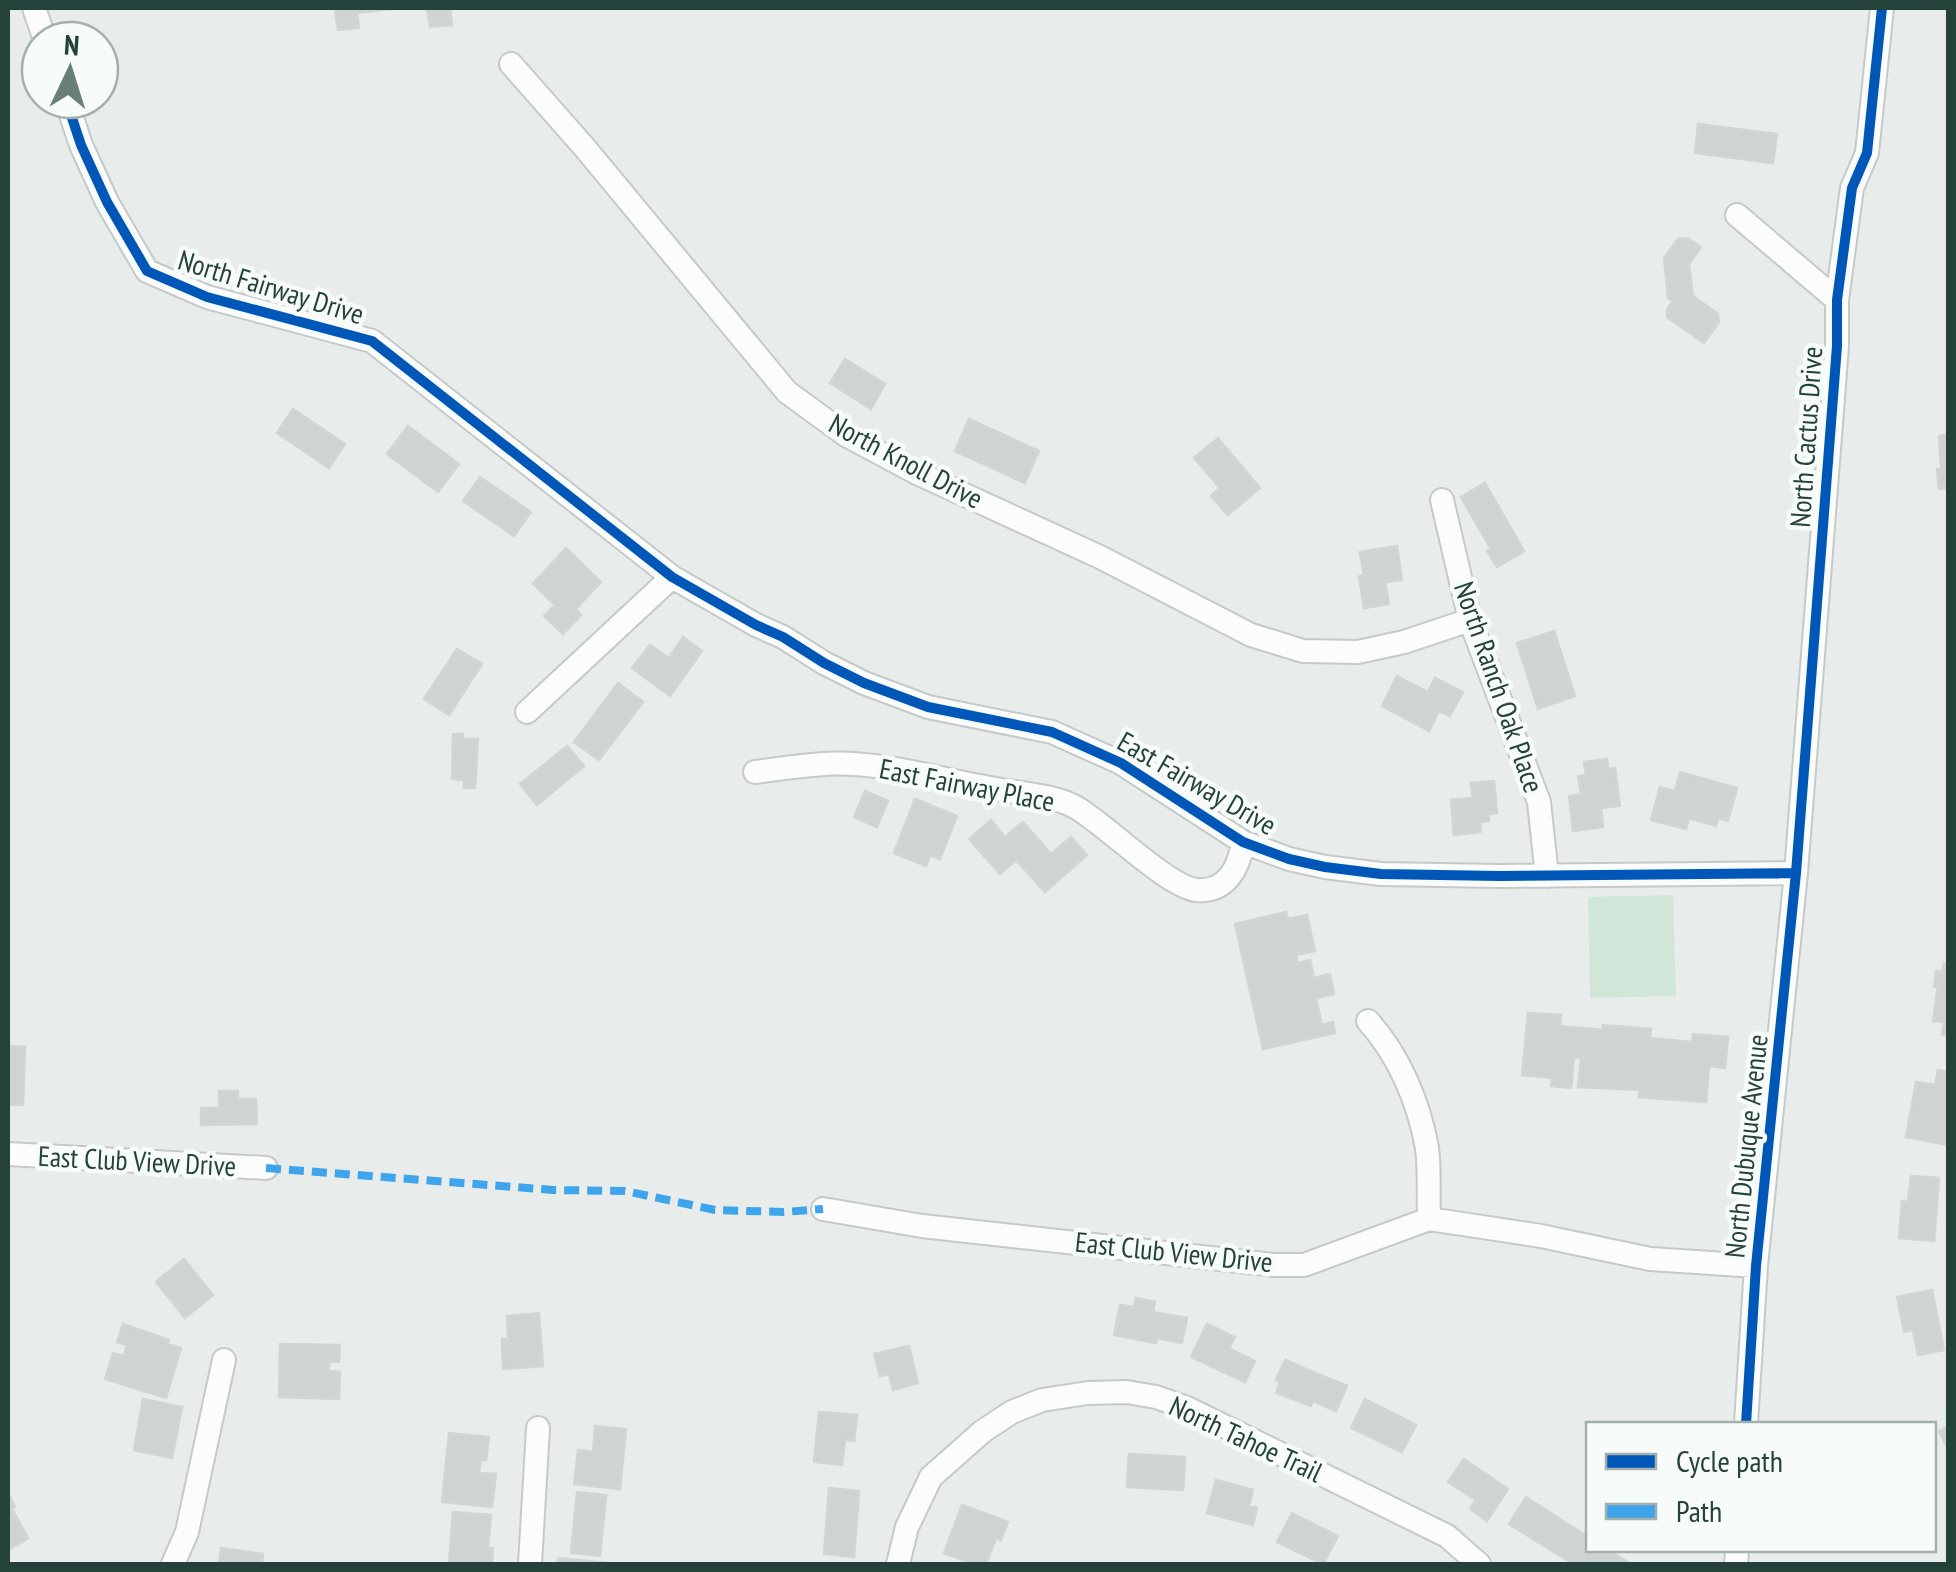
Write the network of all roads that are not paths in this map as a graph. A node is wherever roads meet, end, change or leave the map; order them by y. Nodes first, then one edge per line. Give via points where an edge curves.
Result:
1 (1882, 8) edge
2 (511, 64) dead end
3 (73, 120) edge
4 (1738, 215) dead end
5 (1838, 300) junction
6 (1442, 500) dead end
7 (672, 576) junction
8 (1470, 620) junction
9 (527, 712) dead end
10 (756, 772) dead end
11 (1244, 842) junction
12 (1796, 873) junction
13 (1547, 876) junction
14 (1368, 1022) dead end
15 (8, 1154) edge
16 (266, 1168) dead end
17 (823, 1209) dead end
18 (1430, 1219) junction
19 (1756, 1266) junction
20 (224, 1360) dead end
21 (1746, 1422) edge
22 (538, 1428) dead end
23 (173, 1564) edge
24 (530, 1564) edge
25 (898, 1564) edge
26 (1479, 1564) edge

1 - 5 street, North Cactus Drive via 1867,153 1852,188
2 - 8 street, North Knoll Drive via 787,392 846,435 1251,635 1303,651 1358,652
3 - 7 street, North Fairway Drive via 147,270 207,297 372,341
4 - 5 street
5 - 12 street, North Cactus Drive
6 - 8 street, North Ranch Oak Place
7 - 9 street
7 - 11 street, East Fairway Drive via 864,682 928,707 1052,732 1093,750
8 - 13 street, North Ranch Oak Place via 1539,802
10 - 11 street, East Fairway Place via 853,764 1040,797 1073,806 1172,880 1196,890 1232,876
11 - 13 street, East Fairway Drive via 1289,859 1381,874
12 - 13 street, East Fairway Drive
12 - 19 street, North Dubuque Avenue
14 - 18 street via 1384,1039 1420,1116
15 - 16 street, East Club View Drive
17 - 18 street, East Club View Drive via 1274,1265 1304,1264
18 - 19 street, East Club View Drive via 1650,1260
19 - 21 street, North Dubuque Avenue
20 - 23 street via 187,1532
22 - 24 street
25 - 26 street, North Tahoe Trail via 907,1526 931,1477 983,1431 1042,1400 1127,1392 1202,1416 1447,1536

